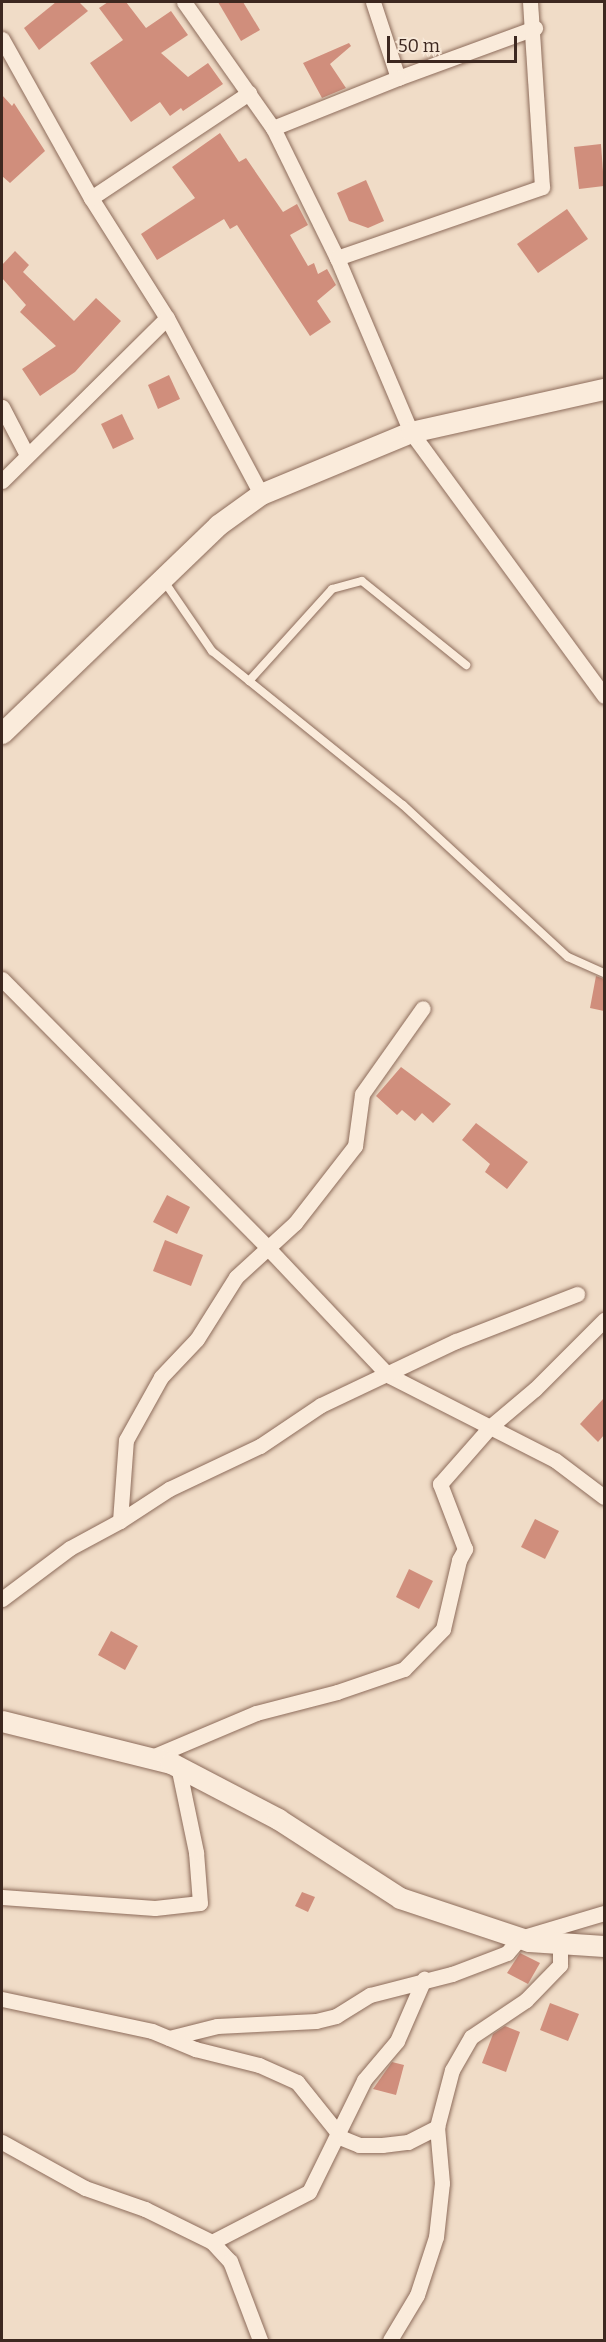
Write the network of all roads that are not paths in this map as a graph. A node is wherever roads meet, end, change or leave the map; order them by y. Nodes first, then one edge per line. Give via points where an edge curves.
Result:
1 (184, 2) edge
2 (373, 2) edge
3 (530, 2) edge
4 (535, 28) junction
5 (2, 39) edge
6 (398, 78) junction
7 (249, 93) junction
8 (273, 128) junction
9 (92, 198) junction
10 (337, 258) junction
11 (167, 318) junction
12 (604, 389) edge
13 (2, 407) edge
14 (411, 432) junction
15 (27, 455) junction
16 (2, 481) edge
17 (261, 494) junction
18 (164, 581) junction
19 (466, 665) dead end
20 (249, 681) junction
21 (604, 696) edge
22 (2, 733) edge
23 (604, 973) edge
24 (2, 979) edge
25 (423, 1008) dead end
26 (268, 1248) junction
27 (577, 1293) dead end
28 (604, 1320) edge
29 (388, 1375) junction
30 (491, 1426) junction
31 (604, 1497) edge
32 (120, 1521) junction
33 (2, 1599) edge
34 (2, 1720) edge
35 (152, 1757) junction
36 (178, 1766) junction
37 (2, 1897) edge
38 (604, 1913) edge
39 (520, 1938) junction
40 (560, 1943) junction
41 (604, 1946) edge
42 (424, 1979) junction
43 (2, 1999) edge
44 (169, 2038) junction
45 (437, 2127) junction
46 (339, 2133) junction
47 (2, 2142) edge
48 (212, 2242) junction
49 (260, 2340) edge
50 (390, 2340) edge

1 - 7 street
2 - 6 street
3 - 4 street
4 - 6 street
4 - 10 street via 542,187
5 - 9 street
6 - 8 street
7 - 8 street
7 - 9 street
8 - 10 street
9 - 11 street
10 - 14 street
11 - 15 street
11 - 17 street
12 - 14 street
13 - 15 street
14 - 17 street
14 - 21 street
15 - 16 street
17 - 18 street via 218,525
18 - 20 lane via 212,651
18 - 22 street
19 - 20 lane via 362,581 332,589
20 - 23 lane via 403,805 568,957
24 - 26 street
25 - 26 street via 362,1094 355,1146 295,1223
26 - 29 street
26 - 32 street via 236,1277 197,1339 161,1377 126,1440
27 - 29 street via 456,1341
28 - 30 street via 535,1389
29 - 30 street
29 - 32 street via 321,1405 260,1446 169,1489
30 - 31 street via 555,1460
30 - 35 street via 440,1484 465,1550 459,1560 443,1629 404,1669 256,1713
32 - 33 street via 69,1548
34 - 35 street
35 - 36 street
36 - 37 street via 196,1852 200,1904 155,1908
36 - 39 street via 278,1819 400,1898
38 - 39 street
39 - 40 street
39 - 42 street via 507,1953 452,1974
40 - 41 street
40 - 45 street via 560,1965 526,2000 471,2037 452,2070
42 - 44 street via 370,1995 336,2016 316,2021 217,2026
42 - 46 street via 397,2041 364,2080
43 - 44 street
44 - 46 street via 195,2049 259,2065 297,2082
45 - 46 street via 408,2142 382,2145 358,2145
45 - 50 street via 442,2183 436,2237 417,2295
46 - 48 street via 309,2192
47 - 48 street via 85,2188 145,2209
48 - 49 street via 230,2261

